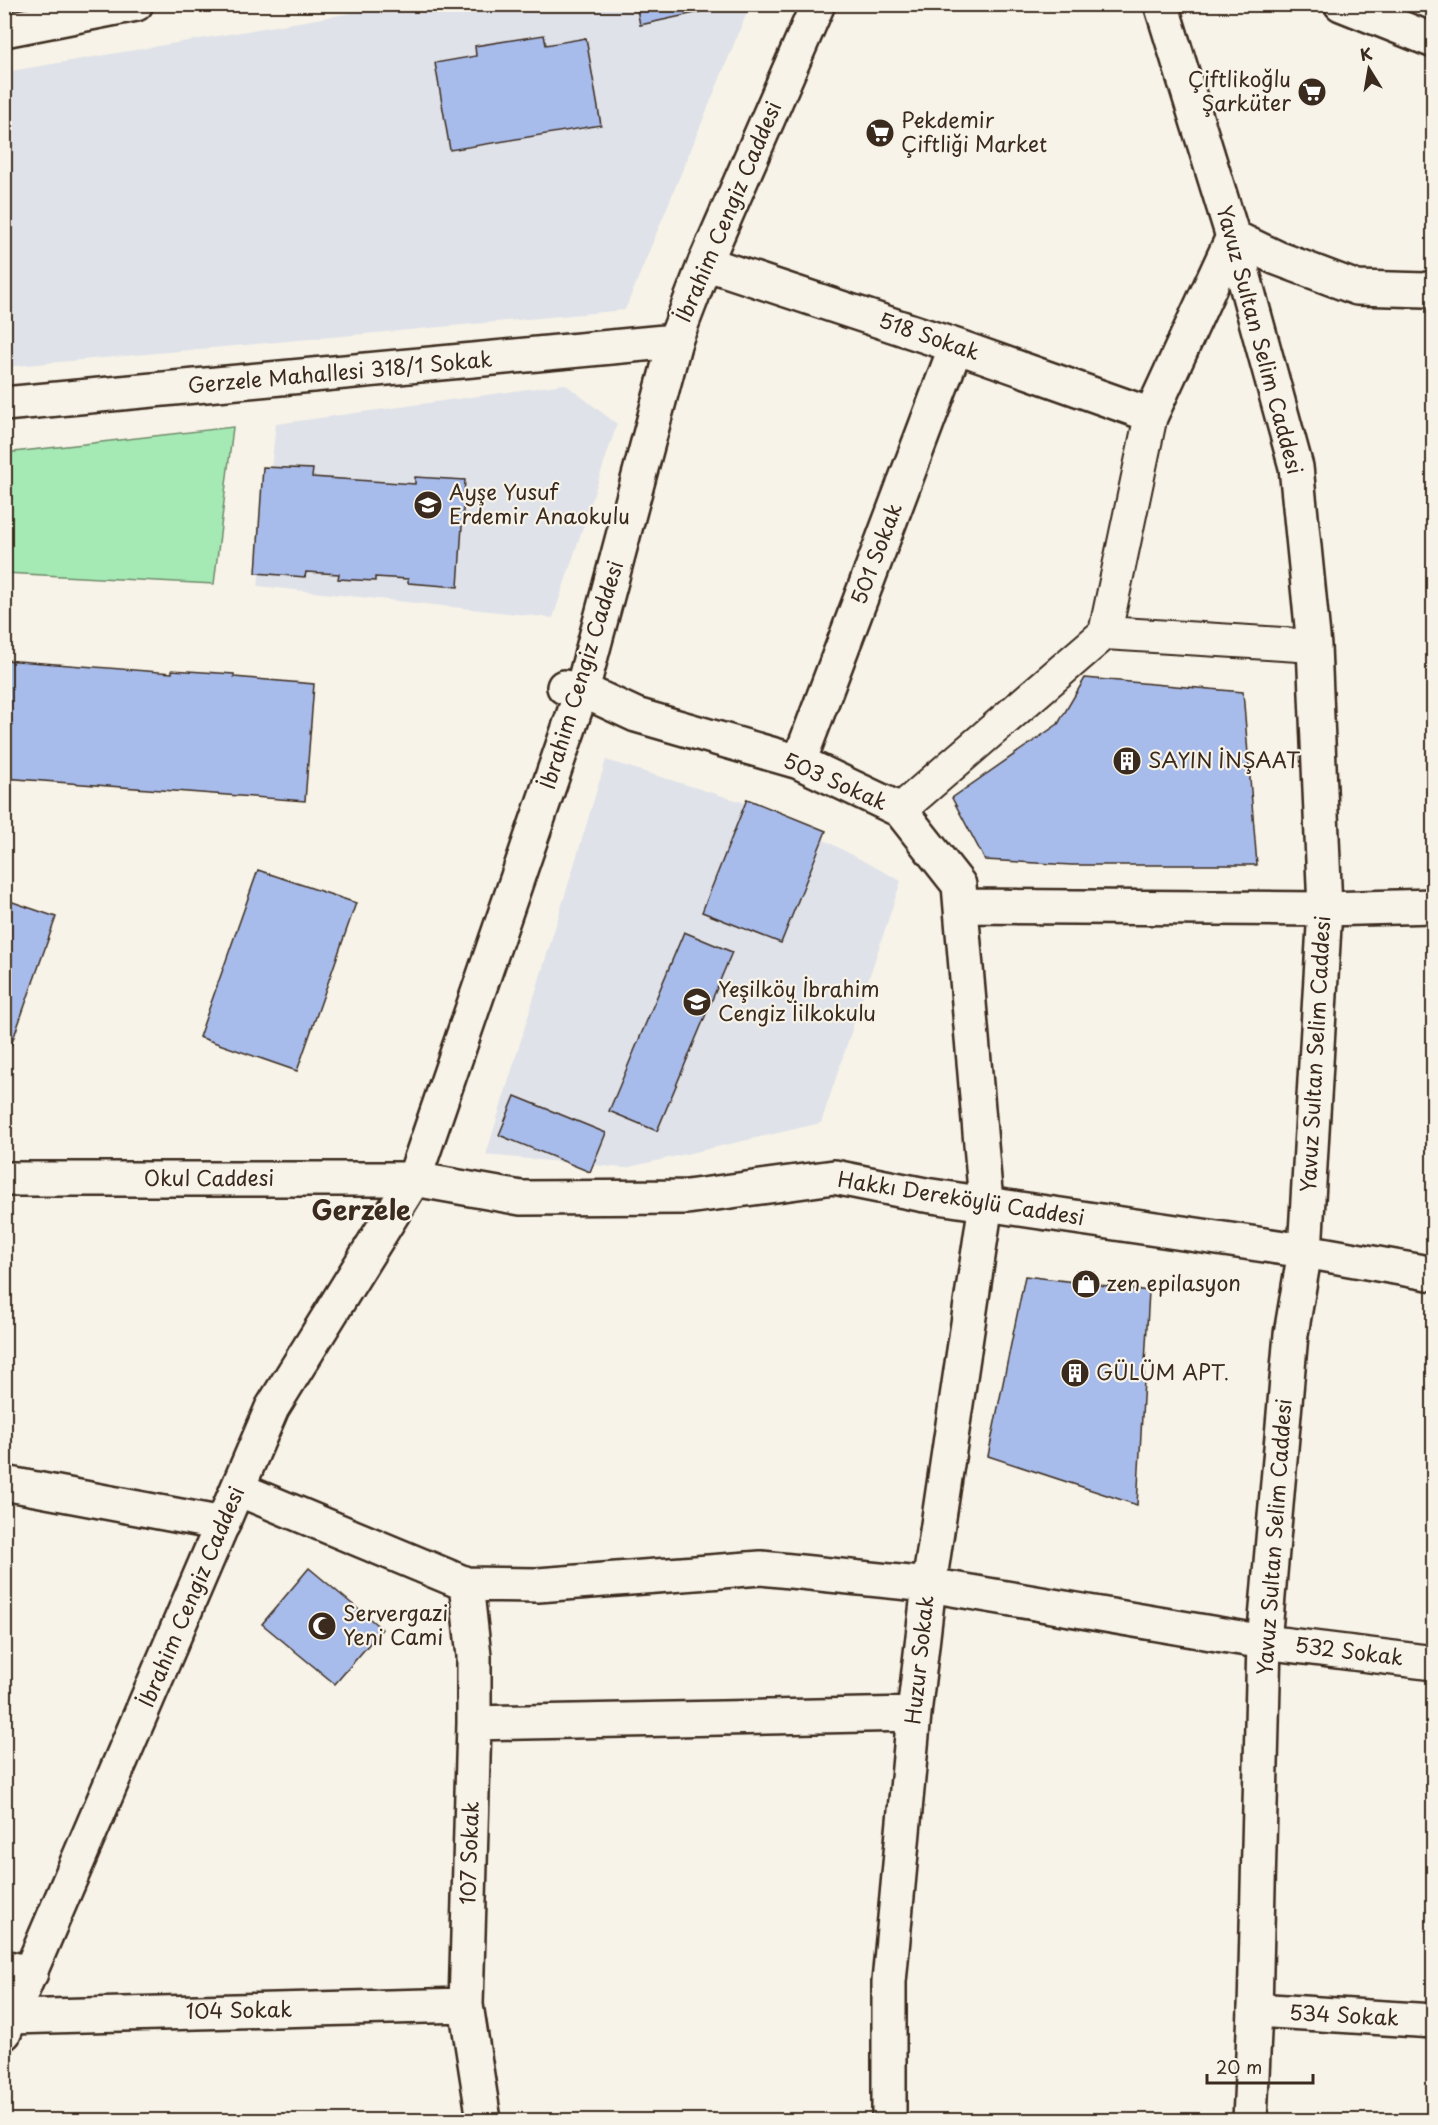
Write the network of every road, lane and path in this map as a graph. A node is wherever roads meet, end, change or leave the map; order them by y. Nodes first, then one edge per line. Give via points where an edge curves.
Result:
1 (136, 4) edge
2 (797, 4) edge
3 (818, 4) edge
4 (1161, 4) edge
5 (1341, 4) edge
6 (4, 30) edge
7 (1434, 41) edge
8 (1233, 237) junction
9 (705, 264) junction
10 (1434, 286) edge
11 (665, 342) junction
12 (956, 346) junction
13 (4, 404) edge
14 (1151, 415) junction
15 (1105, 633) junction
16 (1314, 646) junction
17 (573, 689) junction
18 (799, 762) junction
19 (900, 810) junction
20 (961, 906) junction
21 (1434, 906) edge
22 (1325, 909) junction
23 (4, 1179) edge
24 (414, 1179) junction
25 (986, 1203) junction
26 (1305, 1251) junction
27 (1434, 1274) edge
28 (4, 1483) edge
29 (238, 1489) junction
30 (223, 1524) junction
31 (466, 1584) junction
32 (929, 1585) junction
33 (1264, 1642) junction
34 (1434, 1663) edge
35 (914, 1714) junction
36 (474, 1723) junction
37 (18, 1970) edge
38 (466, 2005) junction
39 (1255, 2010) junction
40 (1434, 2021) edge
41 (8, 2025) edge
42 (484, 2121) edge
43 (889, 2121) edge
44 (1250, 2121) edge

1 - 6 street
2 - 11 street, İbrahim Cengiz Caddesi
3 - 9 street, İbrahim Cengiz Caddesi
4 - 8 street, Yavuz Sultan Selim Caddesi
5 - 7 street
8 - 10 street via 1357,288 1425,290
8 - 14 street
8 - 16 street, Yavuz Sultan Selim Caddesi via 1296,467
9 - 11 street, İbrahim Cengiz Caddesi
9 - 12 street, 518 Sokak
11 - 13 street, Gerzele Mahallesi 318/1 Sokak
11 - 17 street, İbrahim Cengiz Caddesi
12 - 14 street, 518 Sokak
12 - 18 street, 501 Sokak
14 - 15 street
15 - 16 street
15 - 19 street
16 - 22 street, Yavuz Sultan Selim Caddesi
17 - 18 street, 503 Sokak via 636,715
17 - 24 street, İbrahim Cengiz Caddesi via 422,1102
18 - 19 street, 503 Sokak
19 - 20 street, 503 Sokak via 959,885
20 - 22 street
20 - 25 street, 503 Sokak
21 - 22 street
22 - 26 street, Yavuz Sultan Selim Caddesi
23 - 24 street, Okul Caddesi
24 - 25 street, Hakkı Dereköylü Caddesi via 520,1198 687,1197 834,1177
24 - 29 street, İbrahim Cengiz Caddesi via 273,1408
25 - 26 street, Hakkı Dereköylü Caddesi
25 - 32 street, Huzur Sokak
26 - 27 street, Hakkı Dereköylü Caddesi
26 - 33 street, Yavuz Sultan Selim Caddesi via 1291,1334
28 - 30 street
29 - 30 street, İbrahim Cengiz Caddesi
29 - 31 street
30 - 37 street, İbrahim Cengiz Caddesi
31 - 32 street, 532 Sokak via 538,1585 761,1568
31 - 36 street, 107 Sokak via 474,1656
32 - 33 street, 532 Sokak
32 - 35 street, Huzur Sokak
33 - 34 street, 532 Sokak
33 - 39 street, Yavuz Sultan Selim Caddesi
35 - 36 street
35 - 43 street, Huzur Sokak via 888,1982
36 - 38 street, 107 Sokak
37 - 41 street, İbrahim Cengiz Caddesi
38 - 41 street, 104 Sokak
38 - 42 street, 107 Sokak
39 - 40 street, 534 Sokak
39 - 44 street, Yavuz Sultan Selim Caddesi

